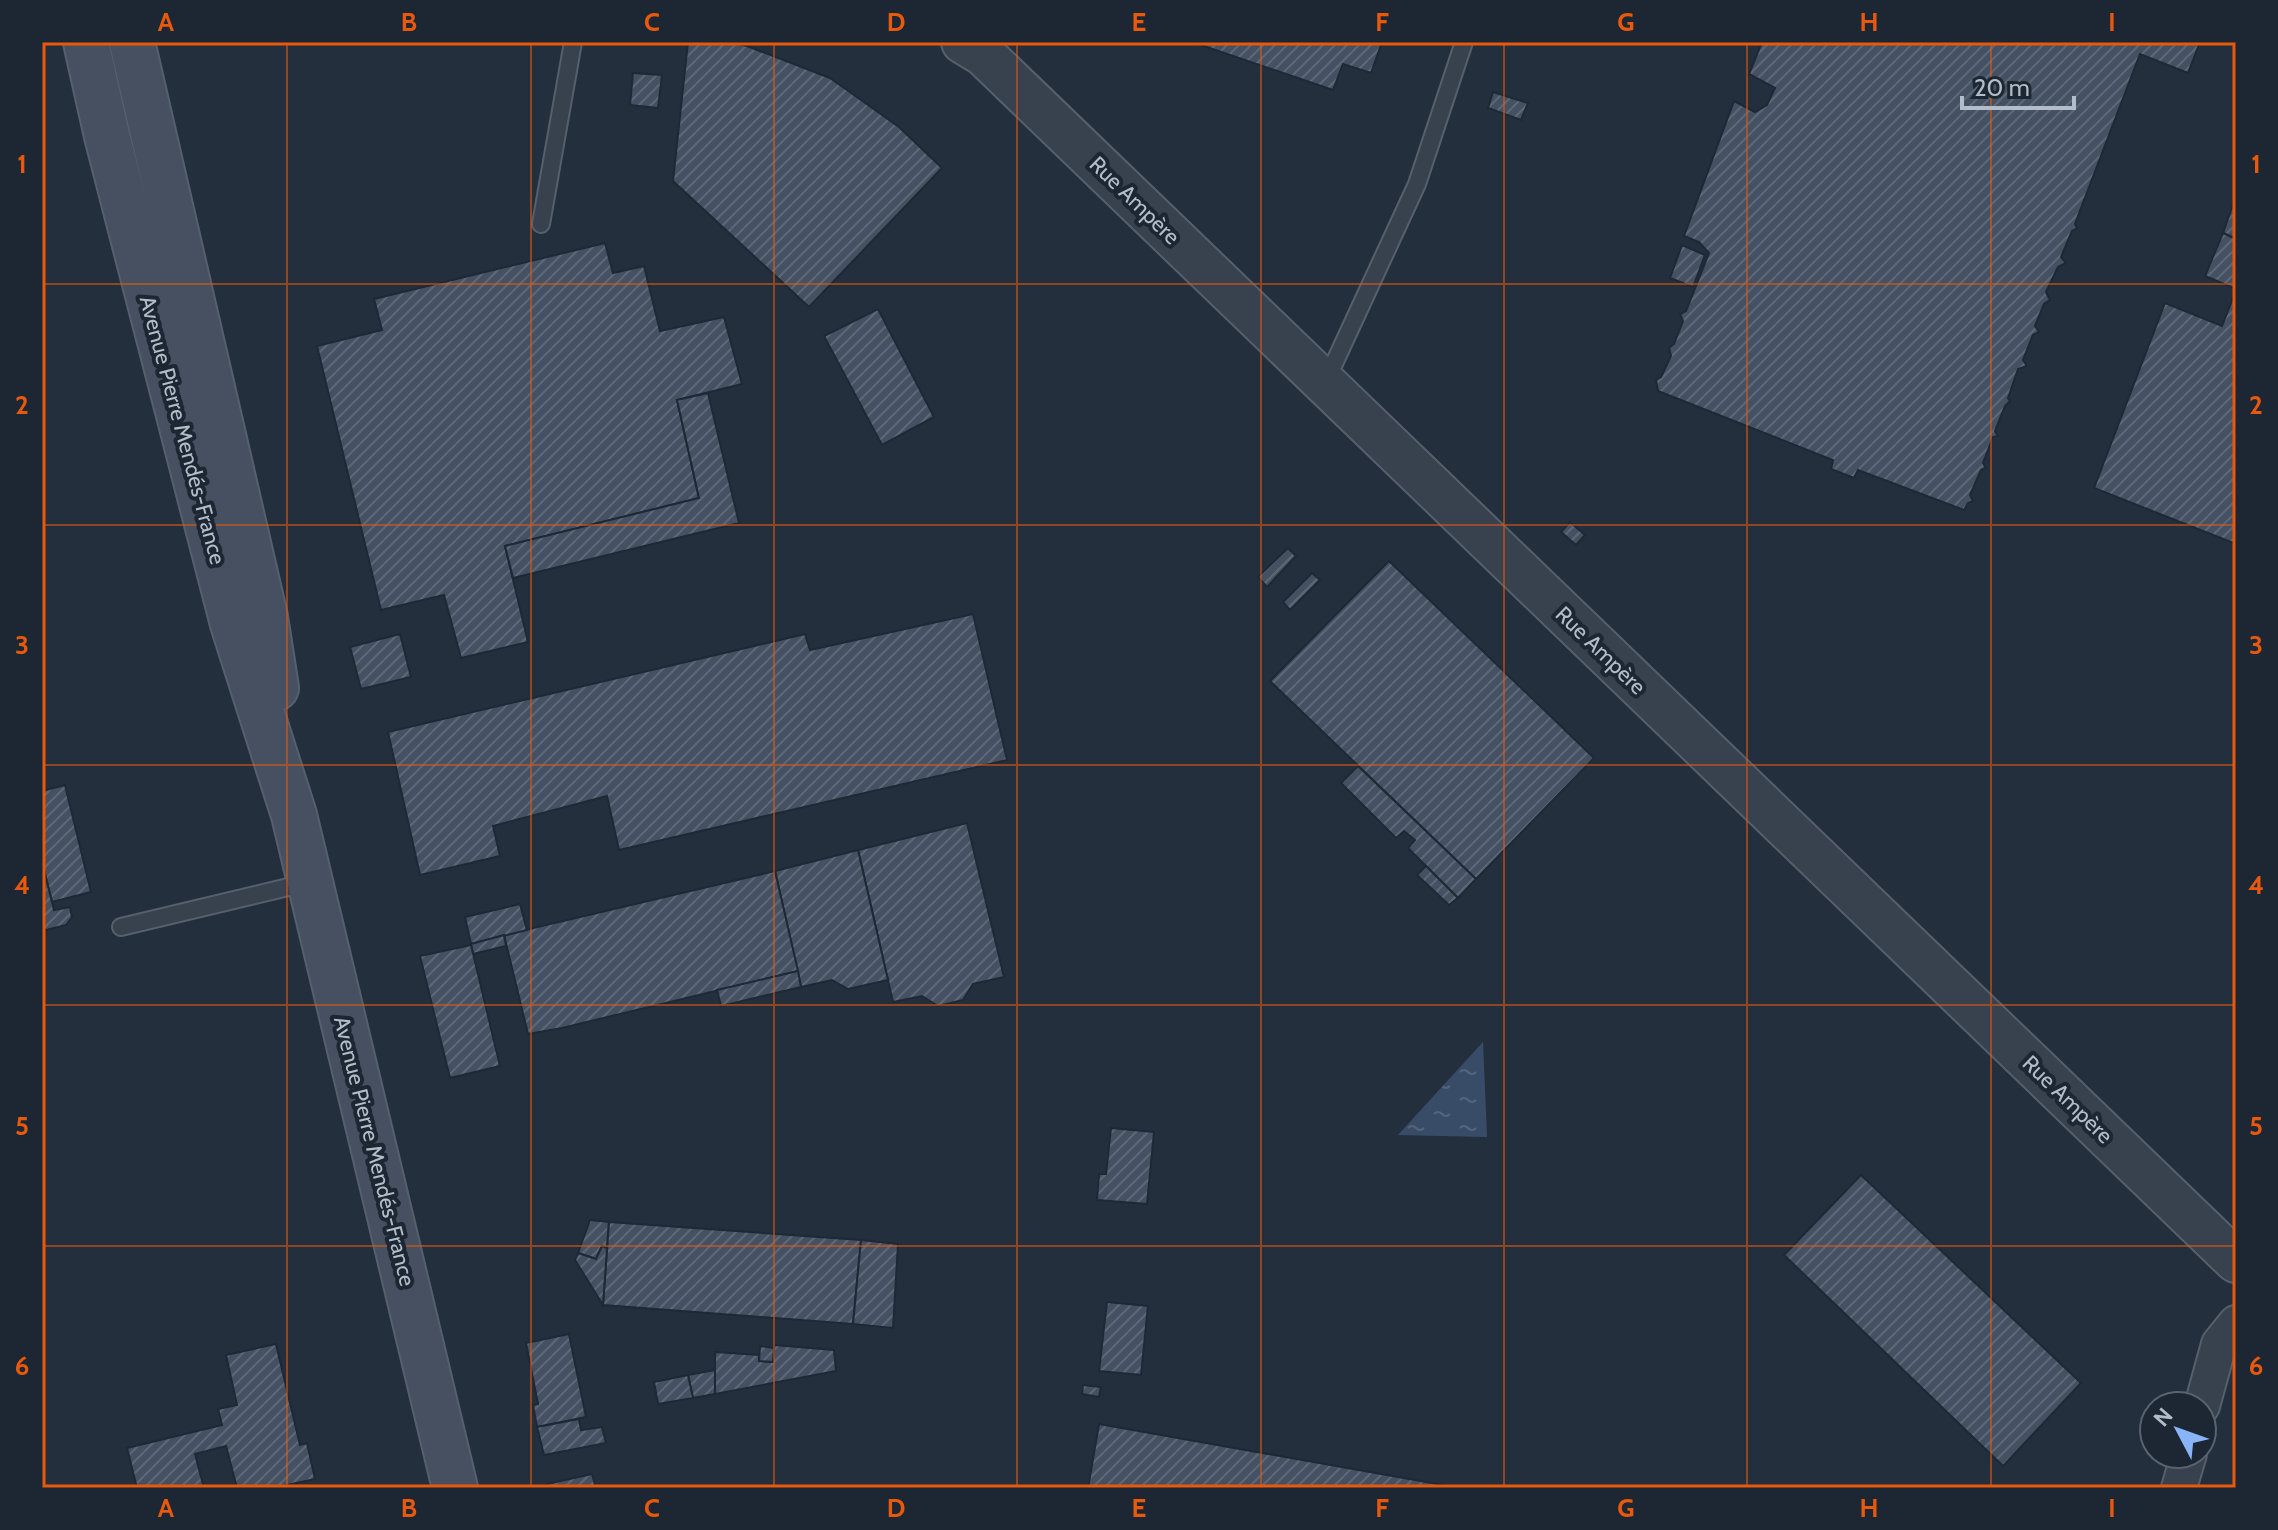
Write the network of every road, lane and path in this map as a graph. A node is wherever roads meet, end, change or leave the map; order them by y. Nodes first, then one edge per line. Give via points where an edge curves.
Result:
1 (573, 42) edge
2 (1464, 42) edge
3 (978, 46) edge
4 (93, 49) edge
5 (135, 58) edge
6 (541, 224) dead end
7 (1325, 383) junction
8 (294, 815) junction
9 (311, 882) junction
10 (121, 927) dead end
11 (2236, 1261) edge
12 (2236, 1323) edge
13 (2206, 1390) edge
14 (455, 1488) edge

1 - 6 lane
2 - 7 lane via 1417,184
3 - 7 street, Rue Ampère
4 - 8 main road, Avenue Pierre Mendés-France via 107,136 233,624
5 - 8 main road, Avenue Pierre Mendés-France via 265,617
7 - 11 street, Rue Ampère
8 - 9 main road, Avenue Pierre Mendés-France
9 - 10 lane
9 - 14 main road, Avenue Pierre Mendés-France
12 - 13 street via 2219,1344

